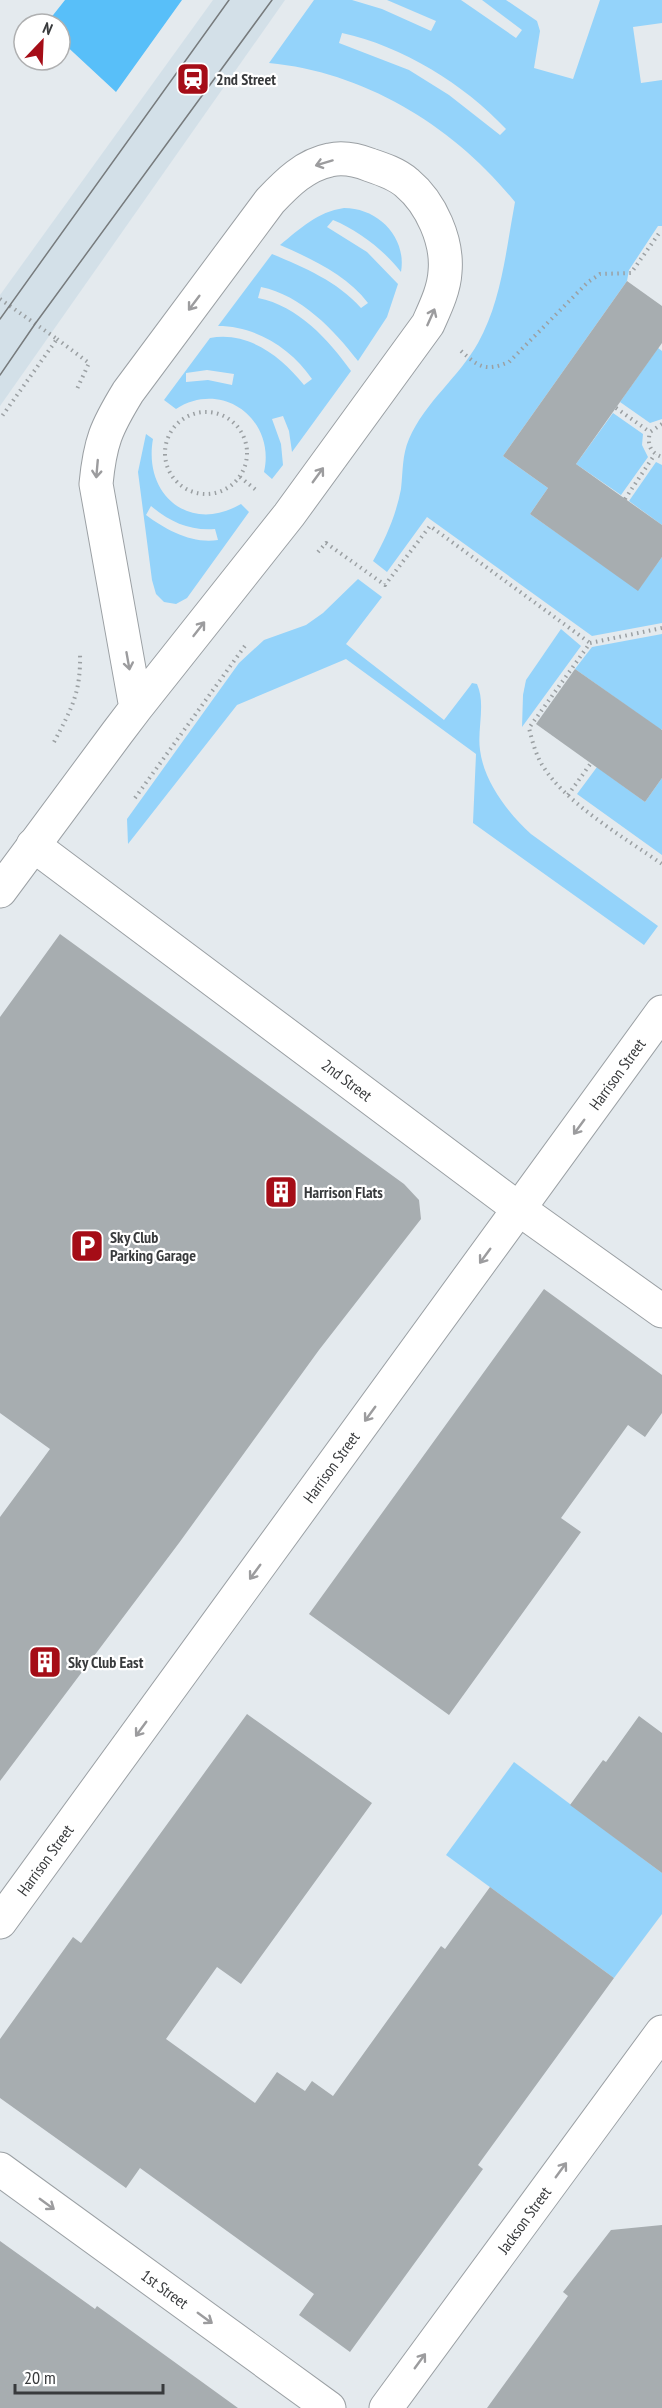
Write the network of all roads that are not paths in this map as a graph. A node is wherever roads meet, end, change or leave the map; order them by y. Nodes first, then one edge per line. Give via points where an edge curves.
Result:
1 (136, 708) junction
2 (33, 845) junction
3 (0, 891) edge
4 (662, 1012) edge
5 (519, 1209) junction
6 (662, 1311) edge
7 (0, 1922) edge
8 (662, 2032) edge
9 (0, 2169) edge
10 (329, 2408) edge
11 (386, 2408) edge

1 -> 1 street via 289,515 428,324 445,272 443,244 422,201 406,182 381,168 355,159 330,160 290,180 270,201 128,392 108,425 99,453 96,484
1 - 2 street
2 - 3 street
2 - 5 street, 2nd Street
4 -> 5 street, Harrison Street
5 - 6 street, 2nd Street
5 -> 7 street, Harrison Street
11 -> 8 street, Jackson Street
9 -> 10 street, 1st Street

